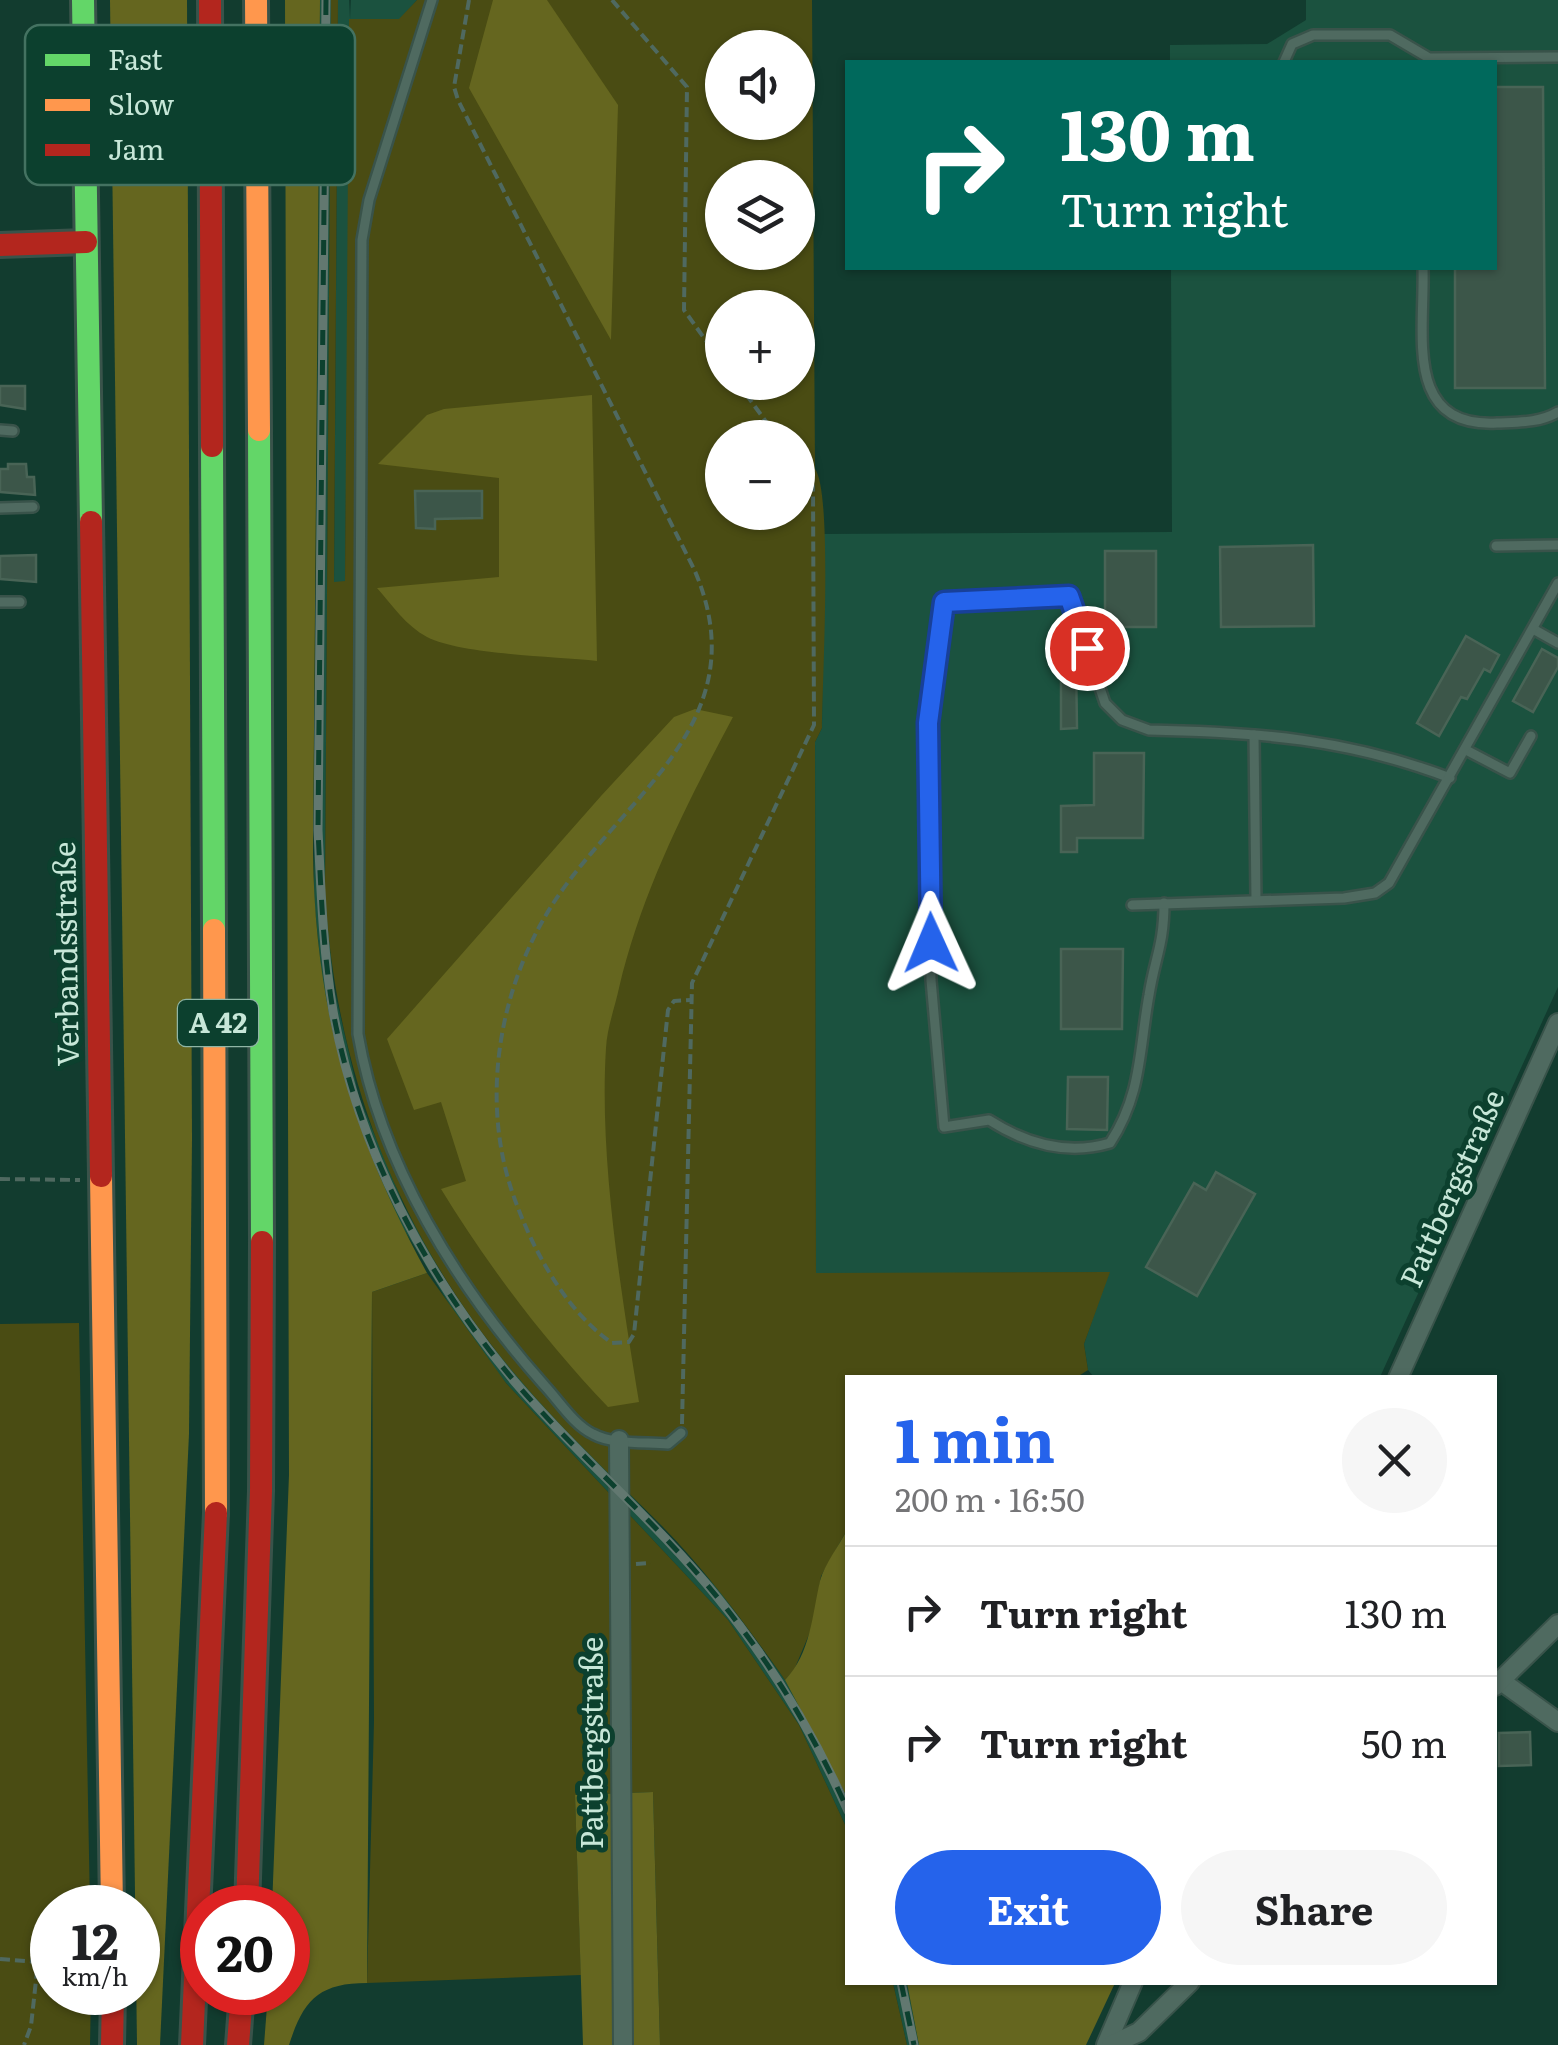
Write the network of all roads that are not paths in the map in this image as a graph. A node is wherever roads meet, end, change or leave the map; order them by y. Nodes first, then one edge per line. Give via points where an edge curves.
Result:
1 (83, 0) edge
2 (210, 0) edge
3 (256, 0) edge
4 (432, 0) edge
5 (83, 25) edge
6 (210, 25) edge
7 (256, 25) edge
8 (1558, 57) edge
9 (1421, 59) edge
10 (1285, 60) edge
11 (85, 185) edge
12 (211, 185) edge
13 (257, 185) edge
14 (86, 242) junction
15 (0, 245) edge
16 (1423, 270) edge
17 (1558, 412) edge
18 (0, 430) edge
19 (14, 431) dead end
20 (33, 507) dead end
21 (0, 508) edge
22 (1496, 546) dead end
23 (1558, 546) edge
24 (1558, 583) edge
25 (0, 602) edge
26 (20, 602) dead end
27 (1533, 628) junction
28 (1558, 644) edge
29 (1254, 734) junction
30 (1531, 736) dead end
31 (1466, 750) junction
32 (1450, 778) junction
33 (1256, 900) junction
34 (1164, 903) junction
35 (1132, 905) dead end
36 (1558, 1022) edge
37 (1399, 1375) edge
38 (681, 1433) road end
39 (619, 1440) junction
40 (1558, 1624) edge
41 (1498, 1684) edge
42 (1558, 1722) edge
43 (112, 1885) edge
44 (248, 1885) edge
45 (1132, 1985) edge
46 (1187, 1985) edge
47 (113, 2015) edge
48 (240, 2015) edge
49 (112, 2045) edge
50 (192, 2045) edge
51 (238, 2045) edge
52 (622, 2045) edge
53 (1108, 2045) edge

1 - 5 main road, Verbandsstraße
2 - 6 main road, A 42
3 - 7 main road, A 42
4 - 39 lane via 362,240 358,1034 393,1153 474,1296 588,1432
8 - 9 lane
9 - 10 lane via 1396,36 1313,35 1292,44
11 - 14 main road, Verbandsstraße
12 - 50 main road, A 42 via 217,1490
13 - 44 main road, A 42 via 261,1491
14 - 15 main road
14 - 43 main road, Verbandsstraße
16 - 17 lane via 1427,380 1434,404 1478,424 1543,421
18 - 19 lane
20 - 21 lane
22 - 23 lane
24 - 27 lane
25 - 26 lane
27 - 28 lane
27 - 31 lane
29 - 32 lane via 1350,745
29 - 33 lane
29 - 34 lane via 1148,730 1122,720 1105,703 1069,596 944,602 928,723 932,980 944,1126 988,1120 1020,1140 1092,1149 1110,1143 1138,1086 1150,988 1164,941
30 - 31 lane via 1510,774
31 - 32 lane
32 - 33 lane via 1375,894
33 - 34 lane
34 - 35 lane
36 - 37 street, Pattbergstraße
38 - 39 lane via 668,1444
39 - 52 street, Pattbergstraße
40 - 41 street
41 - 42 street
45 - 53 street
46 - 53 street via 1139,2032
47 - 49 main road
48 - 51 main road

